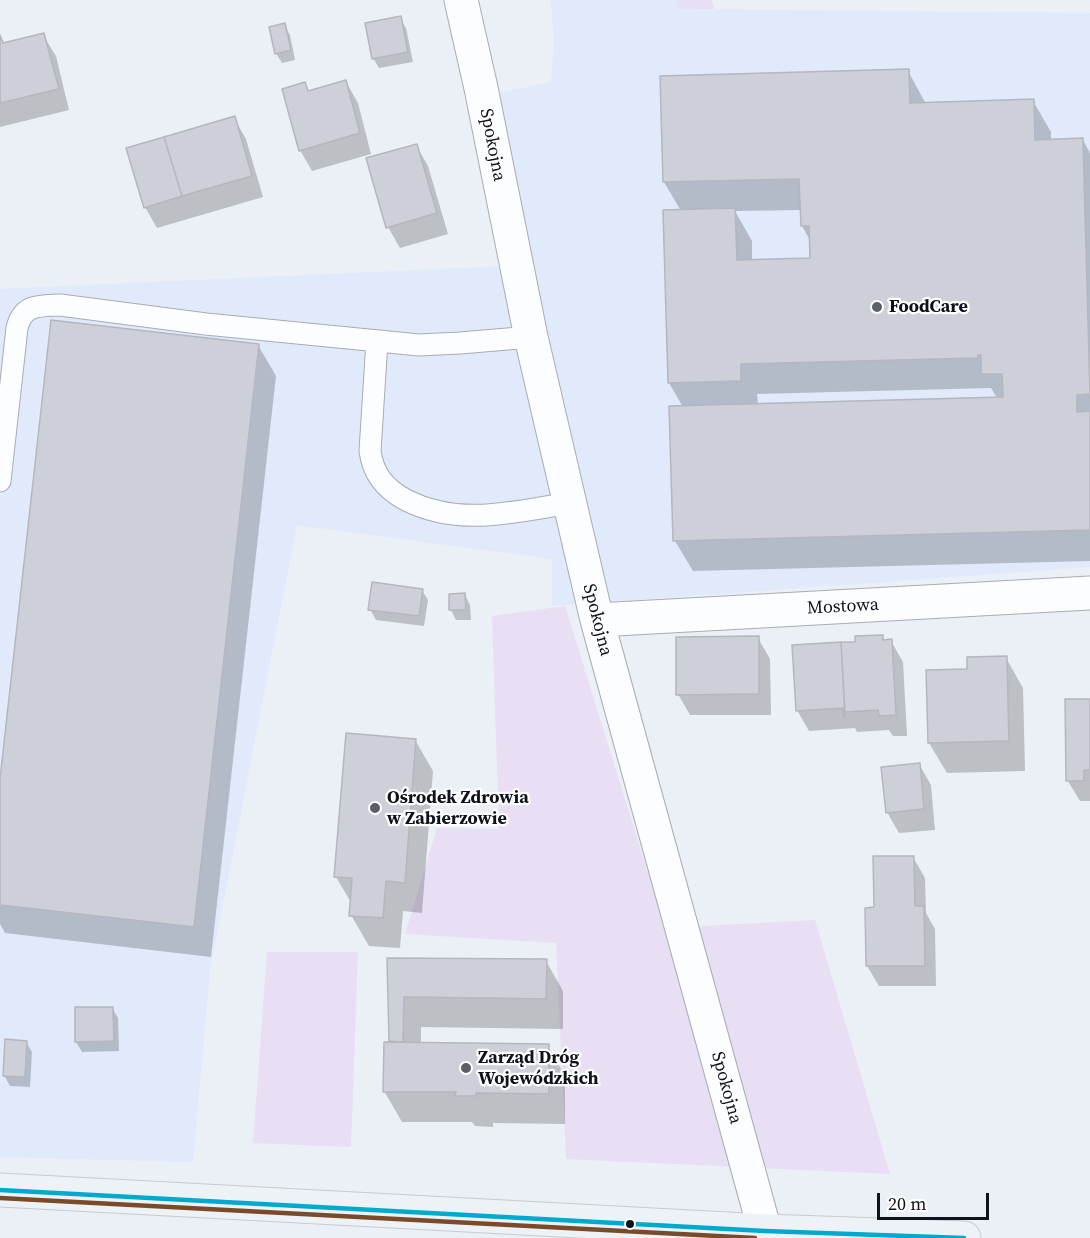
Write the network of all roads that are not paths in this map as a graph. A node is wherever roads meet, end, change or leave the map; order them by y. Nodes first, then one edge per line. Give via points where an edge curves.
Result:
1 (461, 0) edge
2 (531, 337) junction
3 (377, 341) junction
4 (0, 481) edge
5 (569, 503) junction
6 (1090, 593) edge
7 (597, 620) junction
8 (0, 1190) edge
9 (765, 1231) junction
10 (706, 1233) edge
11 (964, 1238) edge

1 - 2 street, Spokojna
2 - 3 lane via 429,344
2 - 5 street, Spokojna
3 - 4 lane via 60,305 38,306 24,312 17,328
3 - 5 lane via 371,462 376,475 399,497 450,515 496,515
5 - 7 street, Spokojna
6 - 7 street, Mostowa
7 - 9 street, Spokojna
8 - 10 main road
9 - 10 main road
9 - 11 main road

